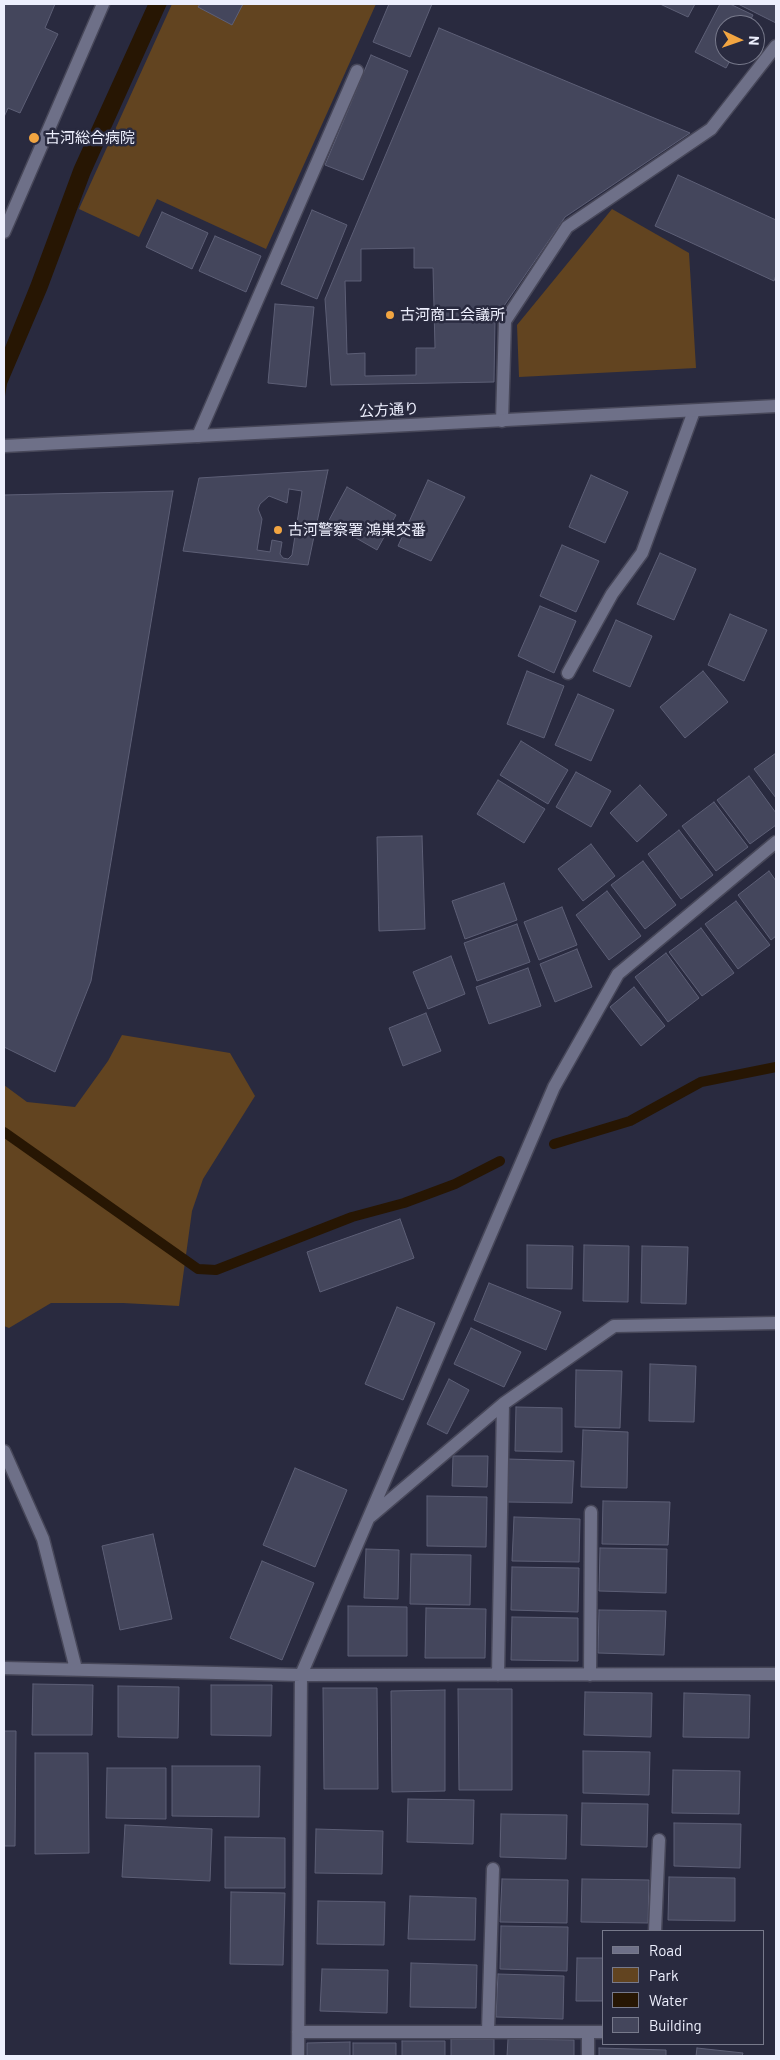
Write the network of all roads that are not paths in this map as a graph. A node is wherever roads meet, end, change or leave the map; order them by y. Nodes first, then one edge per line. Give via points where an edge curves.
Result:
1 (102, 4) edge
2 (776, 46) edge
3 (357, 71) dead end
4 (4, 232) edge
5 (776, 406) edge
6 (694, 411) junction
7 (502, 421) junction
8 (198, 436) junction
9 (4, 446) edge
10 (568, 673) dead end
11 (776, 842) edge
12 (776, 1323) edge
13 (503, 1404) junction
14 (4, 1451) edge
15 (592, 1512) dead end
16 (368, 1519) junction
17 (4, 1668) edge
18 (76, 1669) junction
19 (776, 1674) edge
20 (301, 1675) junction
21 (498, 1675) junction
22 (590, 1675) junction
23 (659, 1840) dead end
24 (494, 1869) dead end
25 (655, 1930) edge
26 (488, 2031) junction
27 (298, 2032) junction
28 (588, 2032) junction
29 (602, 2032) edge
30 (298, 2056) edge
31 (588, 2056) edge

1 - 4 street
2 - 7 street via 711,129 567,227 505,321
3 - 8 street
5 - 6 street, 公方通り
6 - 7 street, 公方通り
6 - 10 street via 642,553 612,594
7 - 8 street, 公方通り
8 - 9 street, 公方通り
11 - 16 street via 618,974 554,1086
12 - 13 street via 614,1326
13 - 16 street
13 - 21 street
14 - 18 street via 43,1539
15 - 22 street
16 - 20 street
17 - 18 street
18 - 20 street
19 - 22 street
20 - 21 street
20 - 27 street
21 - 22 street
23 - 25 street
24 - 26 street
26 - 27 street
26 - 28 street
27 - 30 street
28 - 29 street
28 - 31 street

